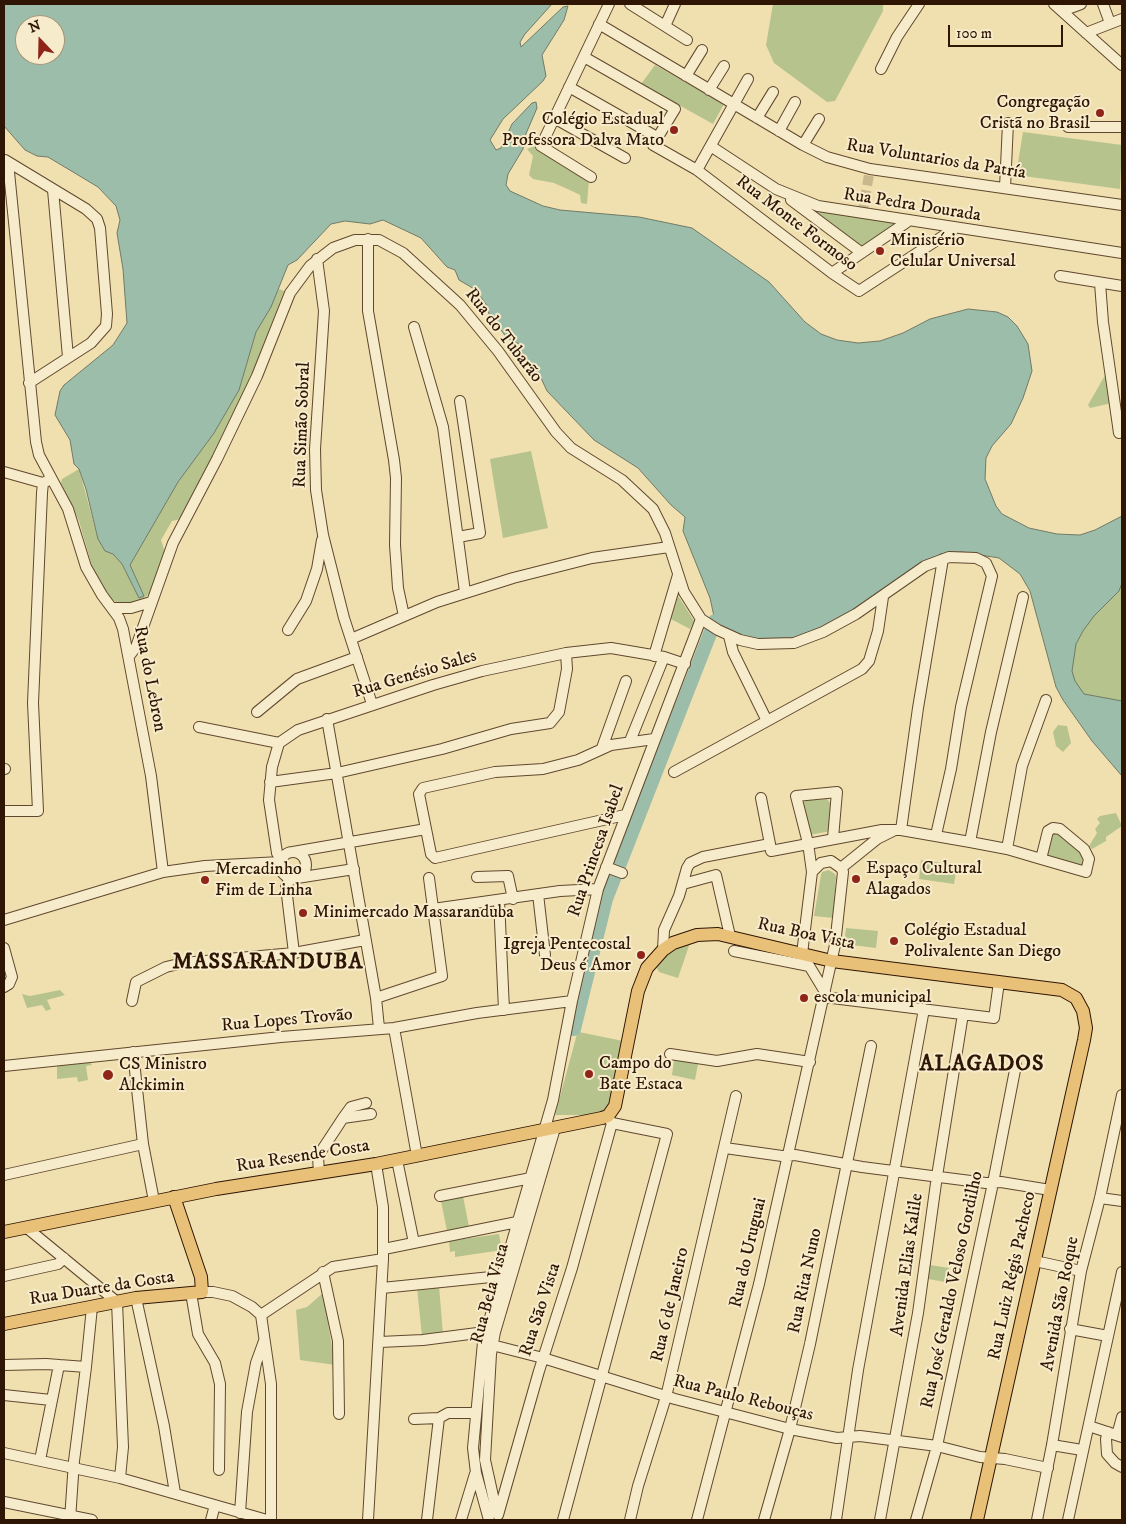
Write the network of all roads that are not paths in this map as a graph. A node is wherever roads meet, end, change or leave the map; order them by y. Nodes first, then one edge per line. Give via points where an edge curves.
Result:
1 (609, 4) edge
2 (630, 4) edge
3 (675, 4) edge
4 (919, 4) edge
5 (1054, 4) edge
6 (1082, 4) edge
7 (1103, 4) edge
8 (1062, 12) junction
9 (1122, 19) edge
10 (599, 24) junction
11 (1110, 24) junction
12 (665, 26) junction
13 (1086, 33) junction
14 (687, 40) dead end
15 (702, 50) dead end
16 (584, 57) junction
17 (1122, 64) edge
18 (724, 66) dead end
19 (880, 69) dead end
20 (686, 76) junction
21 (748, 79) dead end
22 (569, 87) junction
23 (709, 90) junction
24 (774, 92) dead end
25 (794, 102) dead end
26 (733, 104) junction
27 (554, 118) junction
28 (757, 118) junction
29 (819, 119) dead end
30 (1008, 123) dead end
31 (1068, 127) dead end
32 (1122, 127) edge
33 (778, 131) junction
34 (657, 137) junction
35 (803, 145) junction
36 (712, 147) junction
37 (625, 158) dead end
38 (6, 160) edge
39 (697, 170) junction
40 (591, 178) dead end
41 (1005, 188) junction
42 (776, 189) junction
43 (52, 190) junction
44 (1122, 205) edge
45 (907, 222) junction
46 (954, 229) junction
47 (368, 238) junction
48 (862, 253) junction
49 (1122, 254) edge
50 (317, 259) junction
51 (832, 273) junction
52 (1060, 276) dead end
53 (1100, 283) junction
54 (1122, 286) edge
55 (414, 327) dead end
56 (68, 357) junction
57 (29, 383) junction
58 (460, 401) dead end
59 (1120, 432) edge
60 (4, 472) edge
61 (47, 481) junction
62 (323, 534) junction
63 (458, 536) junction
64 (669, 547) junction
65 (942, 559) junction
66 (678, 575) junction
67 (466, 592) junction
68 (883, 597) junction
69 (1023, 597) dead end
70 (151, 602) junction
71 (112, 608) junction
72 (404, 616) junction
73 (704, 621) junction
74 (288, 630) dead end
75 (729, 636) junction
76 (351, 639) junction
77 (566, 653) junction
78 (130, 655) junction
79 (659, 656) junction
80 (357, 657) junction
81 (685, 664) junction
82 (626, 681) dead end
83 (1046, 700) dead end
84 (372, 704) junction
85 (257, 712) dead end
86 (327, 719) junction
87 (768, 721) junction
88 (199, 727) dead end
89 (654, 739) junction
90 (630, 741) junction
91 (279, 743) junction
92 (602, 748) junction
93 (674, 772) dead end
94 (337, 773) junction
95 (270, 782) junction
96 (761, 798) dead end
97 (4, 812) edge
98 (625, 815) junction
99 (426, 828) junction
100 (898, 830) junction
101 (856, 834) junction
102 (936, 835) junction
103 (833, 838) junction
104 (349, 842) junction
105 (970, 842) junction
106 (808, 843) junction
107 (770, 844) junction
108 (864, 848) junction
109 (1007, 849) junction
110 (293, 852) junction
111 (1041, 859) junction
112 (281, 864) junction
113 (606, 867) junction
114 (841, 868) junction
115 (354, 869) junction
116 (163, 872) junction
117 (812, 872) junction
118 (622, 873) dead end
119 (477, 877) dead end
120 (429, 878) dead end
121 (292, 879) junction
122 (683, 884) junction
123 (598, 889) junction
124 (538, 894) junction
125 (513, 898) junction
126 (499, 900) junction
127 (433, 910) junction
128 (4, 920) edge
129 (730, 936) junction
130 (365, 940) junction
131 (4, 948) edge
132 (663, 950) junction
133 (734, 950) dead end
134 (294, 953) junction
135 (545, 955) dead end
136 (805, 960) junction
137 (832, 961) junction
138 (999, 982) junction
139 (7, 985) edge
140 (824, 995) junction
141 (376, 998) junction
142 (132, 1001) dead end
143 (572, 1002) junction
144 (924, 1009) junction
145 (504, 1010) junction
146 (963, 1014) junction
147 (379, 1028) junction
148 (394, 1028) junction
149 (1084, 1040) joint
150 (871, 1046) dead end
151 (133, 1052) junction
152 (670, 1054) dead end
153 (810, 1062) junction
154 (1016, 1065) dead end
155 (4, 1066) edge
156 (1122, 1095) edge
157 (736, 1096) dead end
158 (366, 1103) dead end
159 (371, 1114) dead end
160 (343, 1118) junction
161 (610, 1119) junction
162 (550, 1129) junction
163 (143, 1144) junction
164 (725, 1148) junction
165 (417, 1156) junction
166 (788, 1156) junction
167 (397, 1160) junction
168 (376, 1164) junction
169 (848, 1165) junction
170 (893, 1170) junction
171 (319, 1174) junction
172 (4, 1175) edge
173 (937, 1176) junction
174 (531, 1178) junction
175 (993, 1182) junction
176 (1050, 1190) junction
177 (440, 1196) dead end
178 (174, 1197) junction
179 (1100, 1198) junction
180 (1122, 1200) edge
181 (154, 1201) junction
182 (517, 1222) junction
183 (27, 1228) junction
184 (4, 1232) edge
185 (414, 1243) junction
186 (384, 1254) junction
187 (64, 1258) junction
188 (1035, 1261) junction
189 (1081, 1271) junction
190 (323, 1272) junction
191 (1122, 1272) edge
192 (4, 1276) edge
193 (501, 1276) junction
194 (382, 1288) junction
195 (196, 1293) junction
196 (136, 1298) junction
197 (117, 1302) junction
198 (92, 1307) junction
199 (261, 1315) junction
200 (4, 1324) edge
201 (1070, 1329) junction
202 (485, 1332) junction
203 (1108, 1336) junction
204 (266, 1338) junction
205 (380, 1342) junction
206 (492, 1345) junction
207 (543, 1358) junction
208 (4, 1365) edge
209 (59, 1365) junction
210 (86, 1367) junction
211 (603, 1377) junction
212 (4, 1395) edge
213 (666, 1397) junction
214 (51, 1400) junction
215 (476, 1413) junction
216 (726, 1413) junction
217 (339, 1414) dead end
218 (1122, 1417) edge
219 (414, 1418) dead end
220 (439, 1418) junction
221 (1089, 1426) junction
222 (790, 1429) junction
223 (1116, 1435) edge
224 (849, 1438) junction
225 (896, 1440) junction
226 (1052, 1445) junction
227 (937, 1446) junction
228 (1082, 1450) junction
229 (4, 1453) edge
230 (991, 1458) junction
231 (40, 1460) junction
232 (1122, 1467) edge
233 (73, 1468) junction
234 (1048, 1468) junction
235 (219, 1470) dead end
236 (481, 1472) junction
237 (120, 1478) junction
238 (175, 1493) junction
239 (4, 1502) edge
240 (215, 1505) junction
241 (484, 1505) junction
242 (466, 1508) junction
243 (240, 1513) junction
244 (70, 1518) edge
245 (495, 1518) edge
246 (92, 1520) edge
247 (211, 1520) edge
248 (267, 1520) edge
249 (271, 1520) edge
250 (368, 1520) edge
251 (427, 1520) edge
252 (461, 1520) edge
253 (563, 1520) edge
254 (630, 1520) edge
255 (697, 1520) edge
256 (764, 1520) edge
257 (836, 1520) edge
258 (880, 1520) edge
259 (916, 1520) edge
260 (977, 1520) edge
261 (1037, 1520) edge
262 (1068, 1520) edge

1 - 10 street
2 - 12 street
3 - 12 street
4 - 19 street
5 - 8 street
6 - 8 street
7 - 11 street
8 - 13 street
9 - 11 street
10 - 16 street
10 - 20 street, Rua Voluntarios da Patría
11 - 13 street
12 - 14 street
13 - 17 street
15 - 20 street
16 - 22 street
16 - 34 street via 675,109
18 - 23 street
20 - 23 street, Rua Voluntarios da Patría
21 - 26 street
22 - 27 street
22 - 34 street
23 - 26 street, Rua Voluntarios da Patría
24 - 28 street
25 - 33 street
26 - 28 street, Rua Voluntarios da Patría
26 - 36 street via 711,143
27 - 37 street
27 - 40 street via 541,146
28 - 33 street, Rua Voluntarios da Patría
29 - 35 street
30 - 41 street
31 - 32 street
33 - 35 street, Rua Voluntarios da Patría
34 - 39 street, Rua Monte Formoso via 653,145
35 - 41 street, Rua Voluntarios da Patría via 833,159 870,168
36 - 39 street
36 - 42 street, Rua Pedra Dourada
38 - 43 street
38 - 57 street, Rua do Lebron
39 - 51 street, Rua Monte Formoso
41 - 44 street, Rua Voluntarios da Patría
42 - 45 street, Rua Pedra Dourada via 818,206
42 - 48 street
43 - 56 street
43 - 56 street via 92,213 100,228 106,326 91,343
45 - 46 street, Rua Pedra Dourada
45 - 48 street
46 - 49 street, Rua Pedra Dourada
46 - 51 street, Rua Monte Formoso via 860,290
47 - 50 street via 346,242
47 - 64 street, Rua do Tubarão via 403,253 460,305 571,448 628,485 653,509
47 - 72 street via 368,311 394,460 394,545
48 - 51 street
50 - 62 street, Rua Simão Sobral via 324,311 315,472
50 - 70 street via 290,293 257,376 173,543
52 - 53 street
53 - 54 street
53 - 59 street
55 - 63 street via 443,427
56 - 57 street
57 - 61 street, Rua do Lebron via 38,449
58 - 63 street via 480,533
60 - 61 street
61 - 71 street, Rua do Lebron via 68,509 86,567
61 - 97 street via 33,722 38,811
62 - 74 street via 310,589
62 - 76 street, Rua Simão Sobral
63 - 67 street
64 - 66 street, Rua do Tubarão
64 - 67 street via 592,558
65 - 68 street via 915,572
65 - 100 street
65 - 102 street via 976,558 986,563 992,576 961,707
66 - 73 street, Rua do Tubarão via 684,592
66 - 79 street
67 - 72 street
68 - 75 street via 823,632 794,644 758,644
68 - 87 street via 878,631 862,669
69 - 105 street via 991,732
70 - 71 street via 131,608
70 - 78 street via 136,648
71 - 78 street, Rua do Lebron via 123,629
72 - 76 street
73 - 75 street
73 - 81 street, Rua Princesa Isabel
75 - 87 street via 733,652
76 - 80 street, Rua Simão Sobral
77 - 79 street, Rua Genésio Sales via 611,648
77 - 84 street, Rua Genésio Sales via 482,671
77 - 94 street via 567,669 559,712 550,723 510,729 434,751
78 - 116 street, Rua do Lebron via 156,808
79 - 81 street, Rua Genésio Sales
79 - 90 street
80 - 84 street, Rua Simão Sobral
80 - 85 street via 297,679
81 - 89 street, Rua Princesa Isabel
82 - 92 street
83 - 109 street via 1022,766
84 - 86 street, Rua Genésio Sales
86 - 91 street, Rua Genésio Sales via 298,730
86 - 94 street
87 - 93 street
88 - 91 street
89 - 90 street
89 - 98 street, Rua Princesa Isabel
90 - 92 street
91 - 95 street
92 - 99 street via 578,760 543,769 487,774 423,788 419,794
94 - 95 street
94 - 104 street
95 - 112 street via 270,811
96 - 107 street
98 - 99 street via 438,858 431,854
98 - 113 street, Rua Princesa Isabel
99 - 104 street
100 - 101 street
100 - 102 street
100 - 108 street
101 - 103 street
101 - 108 street
102 - 105 street
103 - 106 street
103 - 106 street via 837,792 796,796
104 - 110 street
104 - 115 street
105 - 109 street
106 - 107 street via 771,851
106 - 117 street
107 - 122 street via 696,859 687,868
108 - 114 street
109 - 111 street
110 - 112 street via 285,856
110 - 121 street via 302,856 306,864 304,873
111 - 111 street via 1048,831 1056,828 1087,853 1089,859 1086,872
112 - 116 street via 205,866
112 - 121 street via 285,876
113 - 118 street
113 - 123 street, Rua Princesa Isabel
114 - 117 street via 826,862
114 - 137 street, Rua do Uruguai via 842,886
115 - 121 street
115 - 130 street
116 - 128 street via 86,890
117 - 136 street
119 - 125 street via 508,876
120 - 127 street
121 - 134 street via 286,887
122 - 129 street via 716,875
122 - 132 street via 664,930
123 - 124 street
123 - 143 street, Rua Princesa Isabel
124 - 125 street
124 - 135 street
125 - 126 street
126 - 127 street
126 - 145 street
127 - 141 street via 442,976
129 - 132 main road, Rua Boa Vista via 697,935
129 - 136 main road, Rua Boa Vista
130 - 134 street
130 - 141 street
131 - 139 street via 12,977
132 - 161 main road, Rua Boa Vista via 642,979
133 - 136 street, Rua Boa Vista
134 - 142 street via 166,967 136,982
136 - 137 main road, Rua Boa Vista
136 - 140 street
137 - 138 main road, Rua Boa Vista
137 - 140 street, Rua do Uruguai
138 - 146 street via 994,1018
138 - 149 main road, Rua Boa Vista via 1053,988 1070,994 1083,1011
140 - 144 street
140 - 153 street, Rua do Uruguai
141 - 147 street
143 - 145 street, Rua Lopes Trovão
143 - 162 street, Rua Princesa Isabel
144 - 146 street
144 - 170 street
145 - 148 street, Rua Lopes Trovão
146 - 173 street, Avenida Elias Kalile
147 - 148 street, Rua Lopes Trovão
147 - 151 street, Rua Lopes Trovão
148 - 165 street
149 - 176 main road, Rua Luiz Régis Pacheco
150 - 169 street, Rua Rita Nuno
151 - 155 street, Rua Lopes Trovão
151 - 163 street
152 - 153 street via 717,1061 757,1054
153 - 166 street, Rua do Uruguai
154 - 175 street, Rua José Geraldo Veloso Gordilho
156 - 179 street, Avenida São Roque
157 - 164 street, Rua 6 de Janeiro
158 - 160 street via 351,1107
159 - 160 street
160 - 171 street via 320,1151 317,1162
161 - 162 main road, Rua Resende Costa
161 - 207 street, Rua São Vista via 572,1268
161 - 211 street via 667,1134
162 - 165 main road, Rua Resende Costa
162 - 174 street, Rua Bela Vista
162 - 206 street, Rua Bela Vista
163 - 172 street
163 - 181 street
164 - 166 street
164 - 213 street, Rua 6 de Janeiro
165 - 167 main road, Rua Resende Costa
166 - 169 street
166 - 216 street, Rua do Uruguai
167 - 168 main road, Rua Resende Costa
167 - 185 street
168 - 171 main road, Rua Resende Costa
168 - 186 street via 384,1207
169 - 170 street
169 - 222 street, Rua Rita Nuno
170 - 173 street
170 - 224 street
171 - 178 main road, Rua Resende Costa
173 - 175 street
173 - 225 street, Avenida Elias Kalile
174 - 177 street
174 - 182 street, Rua Bela Vista
175 - 176 street
175 - 227 street, Rua José Geraldo Veloso Gordilho
176 - 188 main road, Rua Luiz Régis Pacheco
178 - 181 main road, Rua Resende Costa
178 - 195 main road via 201,1277
179 - 180 street
179 - 189 street, Avenida São Roque
181 - 183 main road, Rua Resende Costa
182 - 185 street
182 - 193 street, Rua Bela Vista
183 - 184 main road, Rua Resende Costa
183 - 187 street
185 - 186 street
186 - 190 street
186 - 194 street
187 - 192 street via 58,1264
187 - 197 street
188 - 189 street
188 - 230 main road, Rua Luiz Régis Pacheco
189 - 201 street, Avenida São Roque
190 - 199 street
190 - 217 street via 338,1341
191 - 203 street
193 - 194 street
193 - 202 street, Rua Bela Vista
194 - 205 street
195 - 196 main road, Rua Duarte da Costa
195 - 199 street, Rua Duarte da Costa via 232,1296
195 - 235 street via 198,1334 215,1363 220,1384
196 - 197 main road, Rua Duarte da Costa
196 - 238 street
197 - 198 main road, Rua Duarte da Costa
197 - 237 street via 123,1447
198 - 200 main road, Rua Duarte da Costa
198 - 210 street
199 - 204 street
201 - 203 street
201 - 226 street, Avenida São Roque
202 - 205 street
202 - 215 street, Rua Bela Vista
203 - 221 street
204 - 243 street via 256,1363 247,1412
204 - 249 street via 271,1384
205 - 250 street
206 - 207 street, Rua Paulo Rebouças
206 - 236 street, Rua Bela Vista
207 - 211 street, Rua Paulo Rebouças
207 - 245 street, Rua São Vista
208 - 209 street
209 - 210 street
209 - 214 street
210 - 233 street
211 - 213 street, Rua Paulo Rebouças
211 - 253 street
212 - 214 street
213 - 216 street, Rua Paulo Rebouças
213 - 254 street, Rua 6 de Janeiro
214 - 231 street
215 - 220 street via 448,1413
215 - 236 street, Rua Bela Vista via 473,1448
216 - 222 street, Rua Paulo Rebouças
216 - 255 street, Rua do Uruguai
218 - 223 street
219 - 220 street
220 - 251 street
221 - 223 street
221 - 228 street
222 - 224 street, Rua Paulo Rebouças
222 - 256 street, Rua Rita Nuno
223 - 232 street via 1106,1446 1110,1459
224 - 225 street, Rua Paulo Rebouças
224 - 257 street
225 - 227 street, Rua Paulo Rebouças
225 - 258 street, Avenida Elias Kalile
226 - 228 street
226 - 234 street, Avenida São Roque
227 - 230 street, Rua Paulo Rebouças
227 - 259 street, Rua José Geraldo Veloso Gordilho
228 - 262 street
229 - 231 street
230 - 234 street, Rua Paulo Rebouças
230 - 260 main road, Rua Luiz Régis Pacheco
231 - 233 street
233 - 237 street
233 - 244 street
234 - 261 street, Avenida São Roque
236 - 241 street
236 - 242 street
236 - 245 street
237 - 238 street
238 - 240 street
239 - 244 street
240 - 243 street
240 - 247 street
241 - 242 street
241 - 245 street
242 - 252 street
243 - 248 street
244 - 246 street

